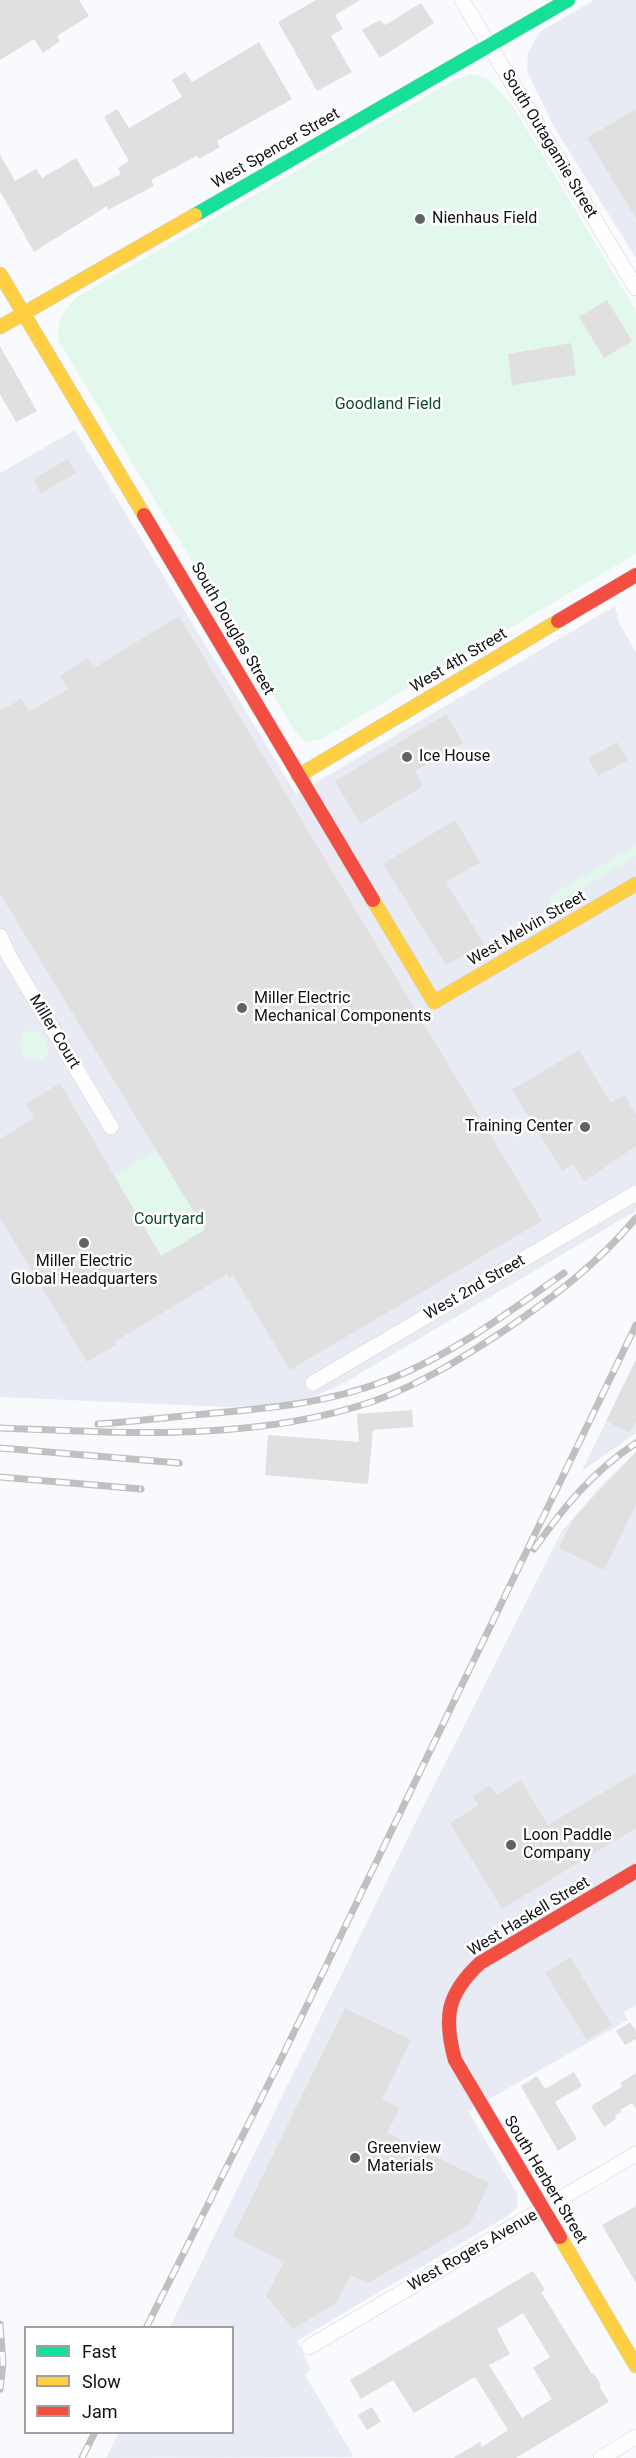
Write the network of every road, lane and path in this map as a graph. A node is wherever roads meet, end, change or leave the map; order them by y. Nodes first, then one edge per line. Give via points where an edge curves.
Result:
1 (462, 0) edge
2 (568, 0) edge
3 (490, 45) junction
4 (0, 274) edge
5 (636, 288) edge
6 (25, 313) junction
7 (0, 327) edge
8 (636, 575) edge
9 (298, 776) junction
10 (636, 884) edge
11 (0, 936) edge
12 (434, 1002) joint
13 (111, 1127) dead end
14 (636, 1193) edge
15 (313, 1383) dead end
16 (636, 1871) edge
17 (451, 2003) joint
18 (636, 2154) edge
19 (543, 2210) junction
20 (309, 2348) dead end
21 (636, 2366) edge
22 (636, 2437) edge
23 (601, 2458) edge

1 - 3 street, South Outagamie Street
2 - 3 street, West Spencer Street
3 - 5 street, South Outagamie Street
3 - 6 street, West Spencer Street
4 - 6 street, South Douglas Street
6 - 7 street, West Spencer Street
6 - 9 street, South Douglas Street
8 - 9 street, West 4th Street
9 - 12 street, South Douglas Street
10 - 12 street, West Melvin Street
11 - 13 street, Miller Court
14 - 15 street, West 2nd Street
16 - 17 street, West Haskell Street via 480,1963 461,1982
17 - 19 street, South Herbert Street via 448,2037 456,2060
18 - 19 street, West Rogers Avenue
19 - 20 street, West Rogers Avenue
19 - 21 street, South Herbert Street
22 - 23 street

